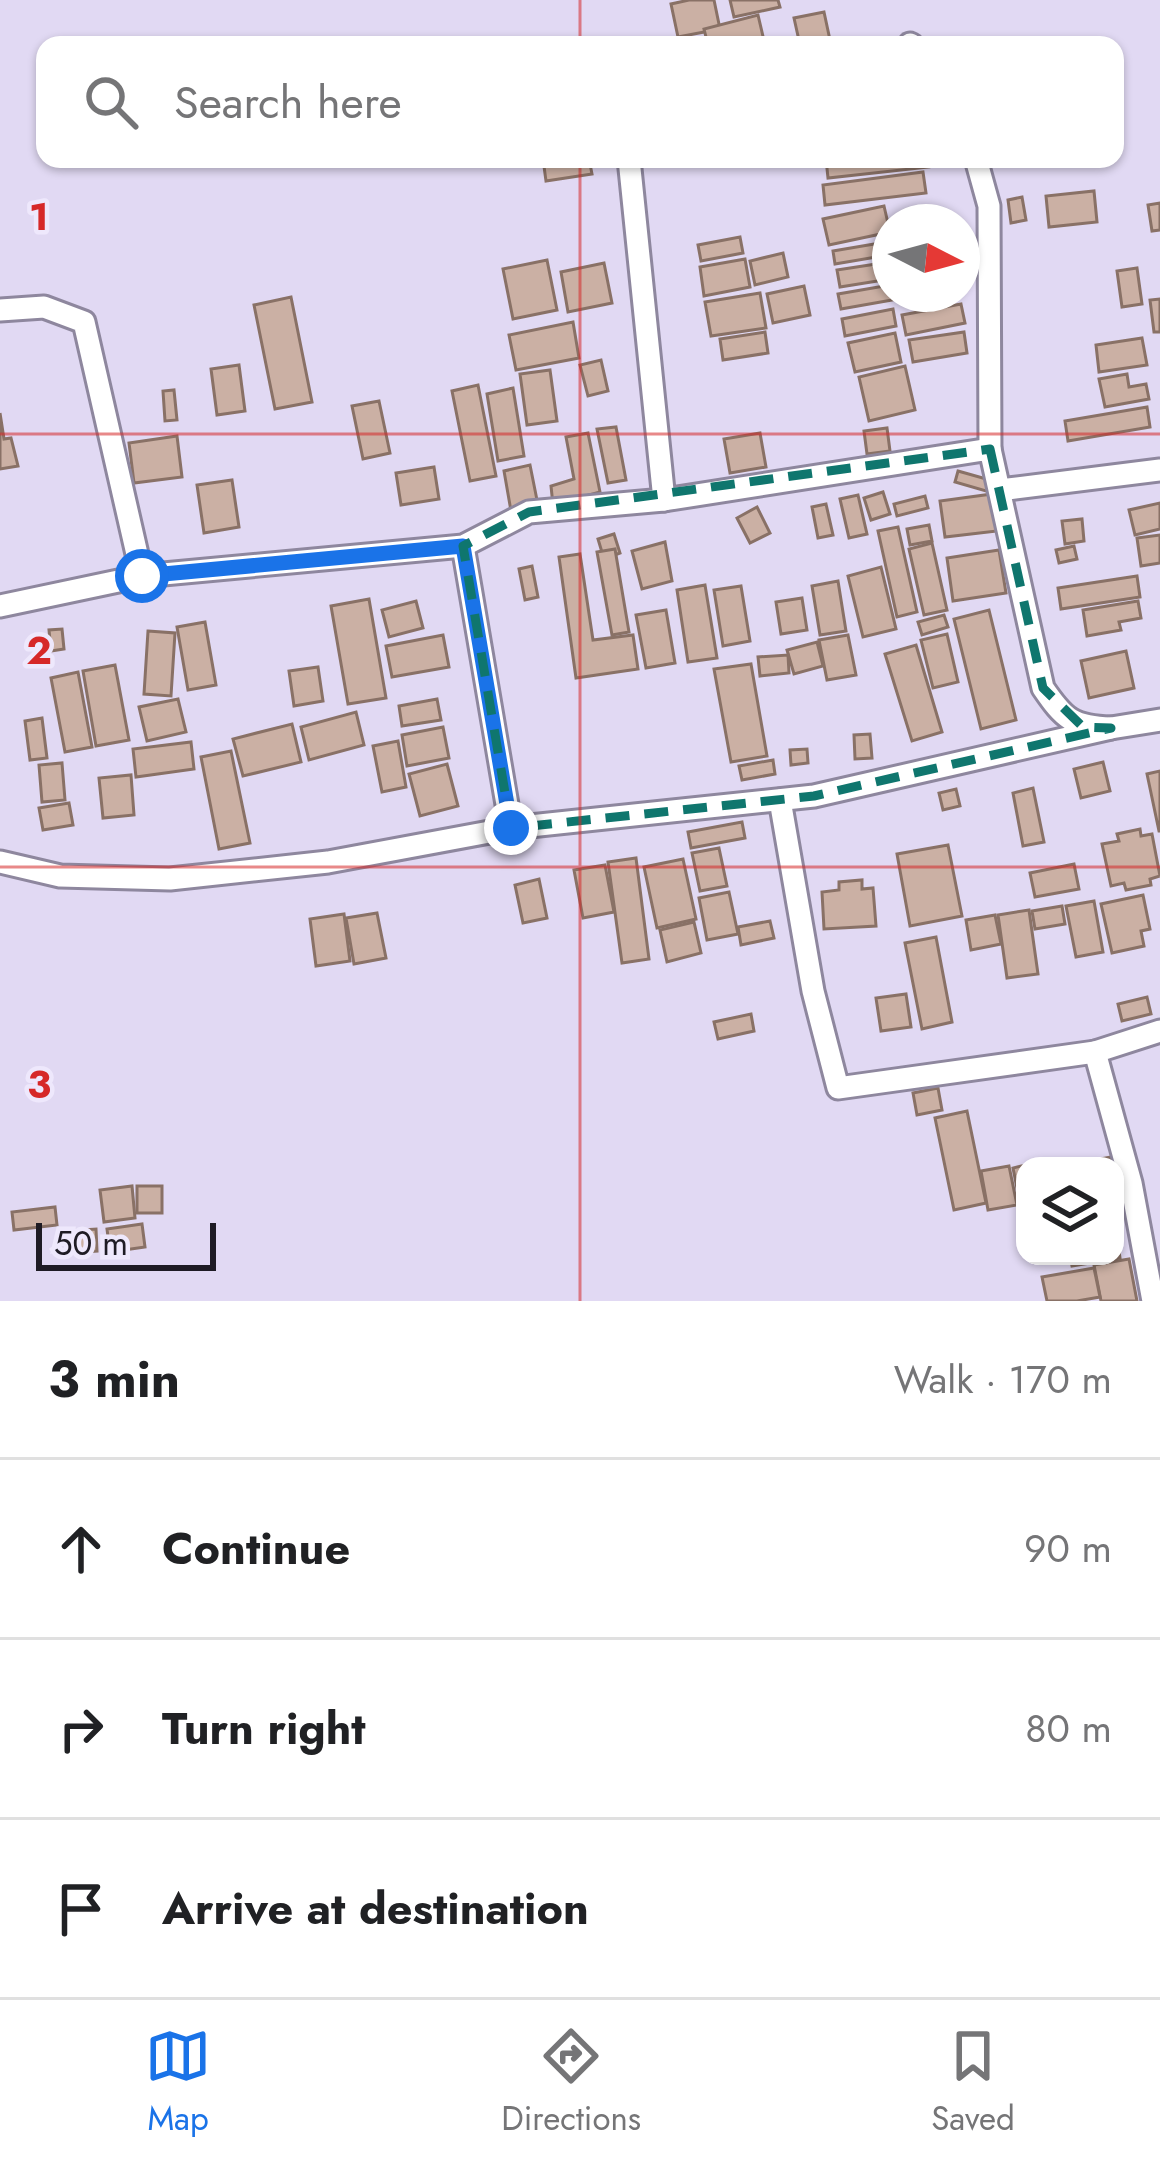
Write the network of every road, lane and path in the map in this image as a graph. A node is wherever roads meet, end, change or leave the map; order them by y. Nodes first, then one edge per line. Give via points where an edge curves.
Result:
1 (630, 168) edge
2 (978, 168) edge
3 (0, 310) edge
4 (991, 448) junction
5 (1160, 470) edge
6 (1000, 490) junction
7 (664, 500) junction
8 (463, 546) junction
9 (142, 576) junction
10 (0, 606) edge
11 (1160, 720) edge
12 (1111, 728) junction
13 (780, 800) junction
14 (511, 828) junction
15 (0, 862) edge
16 (1160, 1031) edge
17 (1095, 1052) junction
18 (1153, 1301) edge

1 - 7 street
2 - 4 street via 989,206
3 - 9 street via 44,307 85,322
4 - 6 street
4 - 7 street
5 - 6 street
6 - 12 street via 1043,688 1059,712 1083,727
7 - 8 street via 529,512
8 - 9 street
8 - 14 street
9 - 10 street
11 - 12 street
12 - 13 street
13 - 14 street
13 - 17 street via 838,1088
14 - 15 street via 328,862 170,879 60,876
16 - 17 street
17 - 18 street

